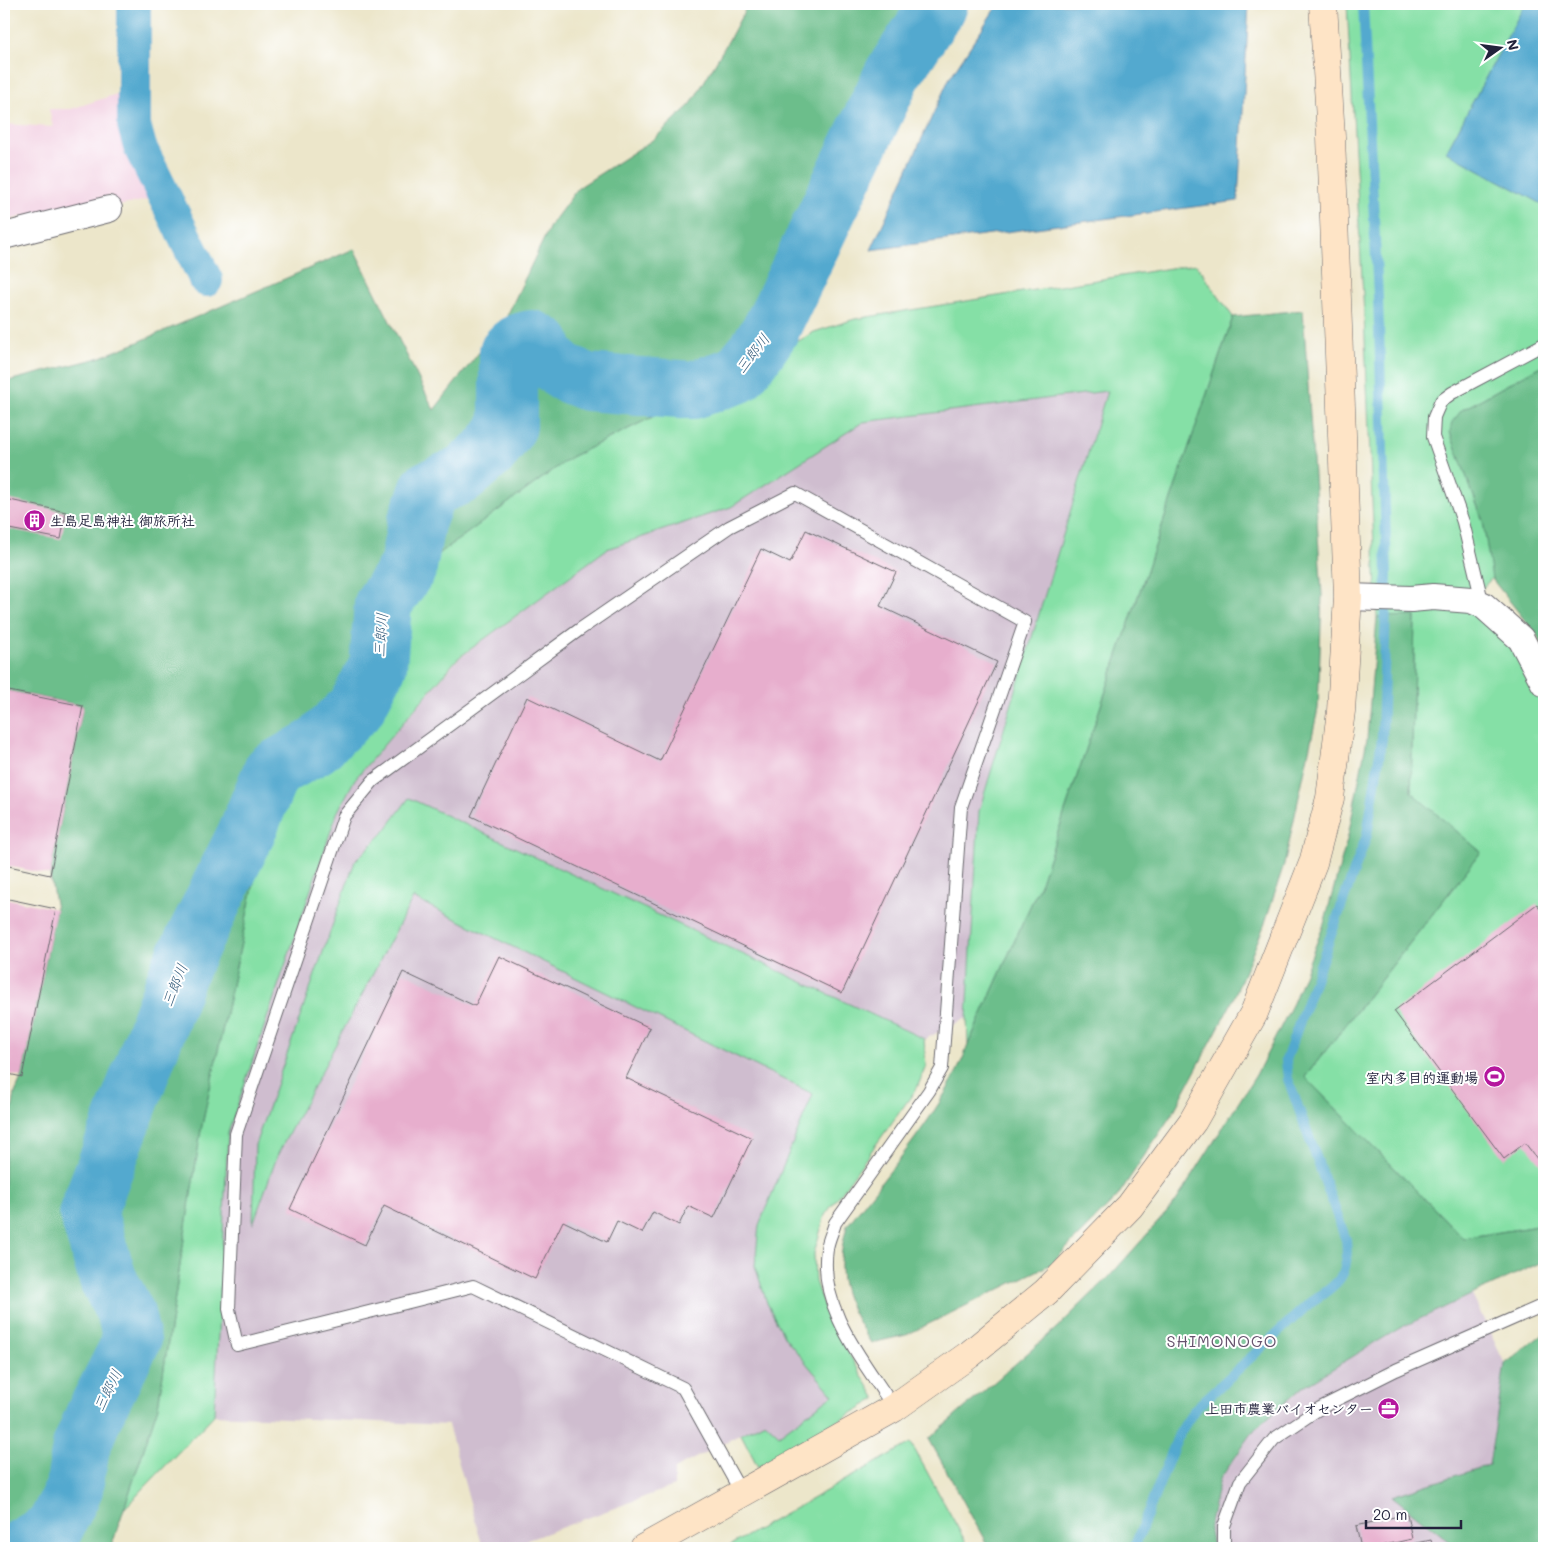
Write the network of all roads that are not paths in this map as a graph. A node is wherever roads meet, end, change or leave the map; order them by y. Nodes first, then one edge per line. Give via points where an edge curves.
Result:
1 (1323, 4) edge
2 (109, 209) dead end
3 (4, 236) edge
4 (1544, 344) edge
5 (1348, 597) junction
6 (1483, 605) junction
7 (1544, 684) edge
8 (1544, 1305) edge
9 (894, 1408) junction
10 (742, 1494) junction
11 (644, 1548) edge
12 (1224, 1548) edge

1 - 5 street
2 - 3 street
4 - 6 lane via 1452,393 1440,401 1434,417 1433,437 1463,522
5 - 6 street via 1410,599 1434,596 1471,600
5 - 9 street via 1341,711 1330,798 1313,863 1254,1013 1193,1121 1130,1206 1046,1292 970,1354
6 - 7 street via 1521,639
8 - 12 lane via 1396,1370 1320,1408 1274,1439 1240,1482 1224,1526
9 - 10 street
9 - 10 lane via 835,1313 827,1248 835,1223 942,1068 961,807 1025,622 795,493 729,527 579,630 373,781 344,816 236,1134 229,1309 237,1345 473,1286 684,1388
10 - 11 street

